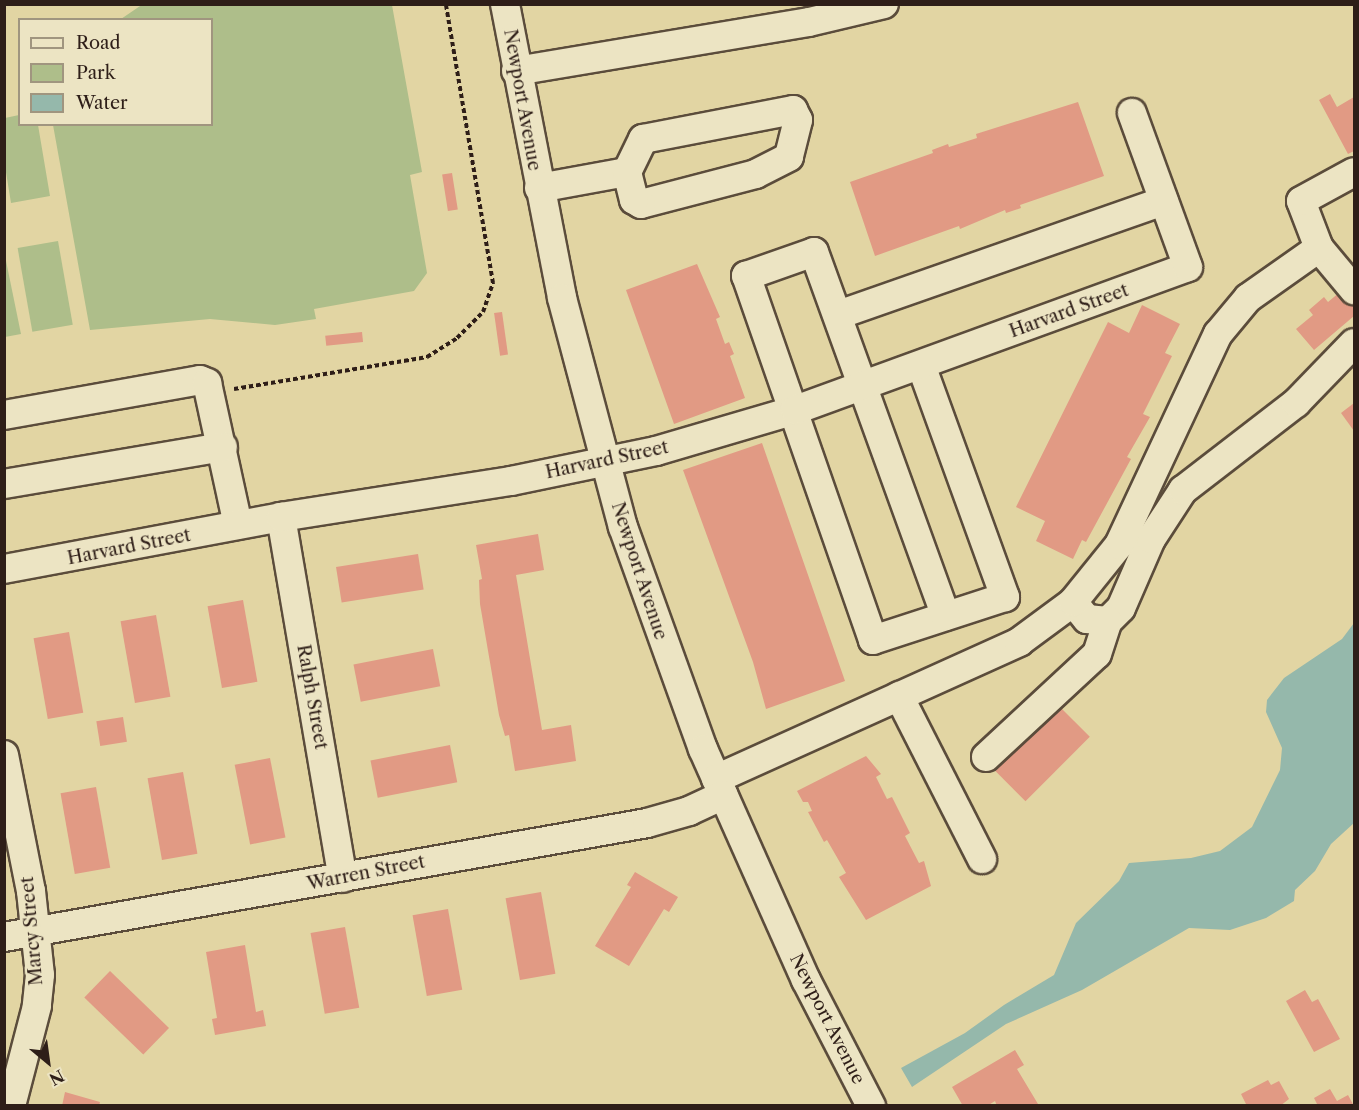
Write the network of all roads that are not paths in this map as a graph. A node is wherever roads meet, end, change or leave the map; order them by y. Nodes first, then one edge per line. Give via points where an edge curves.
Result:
1 (505, 4) edge
2 (884, 4) edge
3 (516, 71) junction
4 (1132, 113) dead end
5 (627, 172) junction
6 (1354, 172) edge
7 (539, 188) junction
8 (1164, 201) junction
9 (1319, 248) junction
10 (1354, 290) edge
11 (838, 315) junction
12 (1354, 343) edge
13 (921, 365) junction
14 (863, 386) junction
15 (795, 410) junction
16 (4, 415) edge
17 (223, 447) junction
18 (604, 462) junction
19 (4, 484) edge
20 (280, 516) junction
21 (238, 525) junction
22 (4, 569) edge
23 (1073, 602) junction
24 (946, 616) junction
25 (1108, 621) junction
26 (899, 696) junction
27 (4, 755) edge
28 (986, 757) dead end
29 (719, 787) junction
30 (982, 859) dead end
31 (343, 878) junction
32 (36, 932) junction
33 (4, 937) edge
34 (11, 1106) edge
35 (871, 1106) edge

1 - 3 street, Newport Avenue
2 - 3 street via 809,22
3 - 7 street, Newport Avenue
4 - 8 street
5 - 5 street via 643,139 793,110 798,120 789,157 756,174 641,204 634,200
5 - 7 street
6 - 9 street via 1300,201
7 - 18 street, Newport Avenue via 562,298
8 - 11 street
8 - 13 street, Harvard Street via 1188,267
9 - 10 street
9 - 23 street, Warren Street via 1248,298 1218,334 1119,545
11 - 14 street
11 - 15 street via 814,252 746,276
12 - 25 street via 1296,403 1183,490 1151,539 1121,608
13 - 14 street, Harvard Street
13 - 24 street via 1005,597
14 - 15 street, Harvard Street
14 - 24 street
15 - 18 street, Harvard Street via 714,436
15 - 24 street via 873,640
16 - 17 street via 200,381 207,383 212,392
17 - 19 street
17 - 21 street
18 - 20 street, Harvard Street via 511,481
18 - 29 street, Newport Avenue via 658,630
20 - 21 street, Harvard Street
20 - 31 street, Ralph Street
21 - 22 street, Harvard Street
23 - 25 street via 1087,620
23 - 26 street, Warren Street via 1019,642
25 - 28 street via 1097,654
26 - 29 street, Warren Street
26 - 30 street
27 - 32 street, Marcy Street
29 - 31 street, Warren Street via 689,811 647,823 480,850
29 - 35 street, Newport Avenue via 806,980
31 - 32 street, Warren Street
32 - 33 street, Warren Street
32 - 34 street, Marcy Street via 40,975 37,1006

